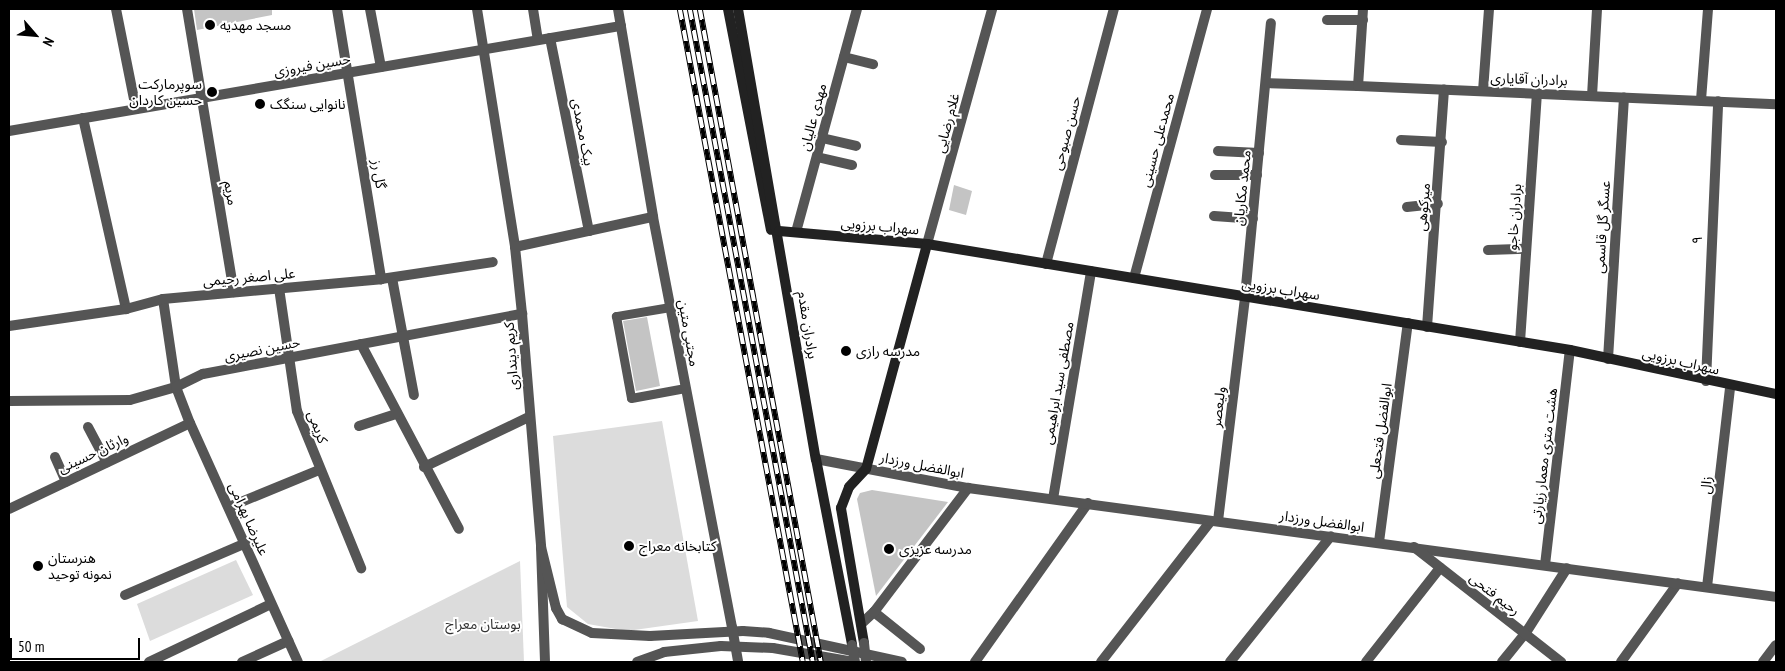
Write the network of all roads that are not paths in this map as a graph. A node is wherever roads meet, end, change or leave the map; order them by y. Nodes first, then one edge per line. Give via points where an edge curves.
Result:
1 (116, 9) edge
2 (187, 9) edge
3 (337, 9) edge
4 (370, 9) edge
5 (477, 9) edge
6 (533, 9) edge
7 (618, 9) edge
8 (728, 9) edge
9 (738, 9) edge
10 (857, 9) edge
11 (992, 9) edge
12 (1114, 9) edge
13 (1207, 9) edge
14 (1363, 9) edge
15 (1489, 9) edge
16 (1597, 9) edge
17 (1708, 9) edge
18 (1327, 20) dead end
19 (1363, 20) junction
20 (1271, 23) dead end
21 (621, 26) junction
22 (550, 38) junction
23 (538, 40) junction
24 (482, 50) junction
25 (844, 57) junction
26 (873, 64) dead end
27 (380, 67) junction
28 (349, 72) junction
29 (1266, 82) junction
30 (1358, 86) junction
31 (1444, 90) junction
32 (1483, 91) junction
33 (1537, 94) junction
34 (1592, 96) junction
35 (1624, 97) junction
36 (202, 98) junction
37 (1701, 100) junction
38 (1718, 101) junction
39 (1776, 104) edge
40 (136, 109) junction
41 (83, 118) junction
42 (9, 131) edge
43 (822, 138) junction
44 (1401, 140) dead end
45 (1442, 142) junction
46 (856, 146) dead end
47 (1218, 151) dead end
48 (1259, 153) junction
49 (817, 157) junction
50 (852, 165) dead end
51 (1215, 175) dead end
52 (1257, 175) junction
53 (1438, 204) junction
54 (1407, 207) dead end
55 (1214, 216) dead end
56 (653, 217) junction
57 (1252, 219) junction
58 (589, 231) junction
59 (775, 231) junction
60 (796, 232) junction
61 (927, 244) junction
62 (514, 247) junction
63 (1525, 249) junction
64 (1488, 250) dead end
65 (493, 262) dead end
66 (1046, 264) junction
67 (1091, 271) junction
68 (392, 278) junction
69 (1134, 278) junction
70 (381, 279) junction
71 (279, 288) junction
72 (234, 292) junction
73 (1245, 297) junction
74 (163, 299) junction
75 (670, 307) junction
76 (126, 309) junction
77 (522, 314) junction
78 (1408, 323) junction
79 (9, 326) edge
80 (1427, 326) junction
81 (402, 336) junction
82 (1520, 342) junction
83 (361, 344) junction
84 (1570, 350) junction
85 (289, 357) junction
86 (1608, 359) junction
87 (1706, 381) junction
88 (176, 387) junction
89 (1730, 387) junction
90 (685, 388) junction
91 (1776, 394) edge
92 (414, 395) dead end
93 (9, 402) edge
94 (396, 414) junction
95 (529, 417) junction
96 (190, 423) junction
97 (359, 426) dead end
98 (88, 427) dead end
99 (55, 457) dead end
100 (816, 459) junction
101 (107, 462) junction
102 (424, 467) junction
103 (866, 469) junction
104 (319, 470) junction
105 (66, 482) junction
106 (968, 488) junction
107 (1053, 499) junction
108 (1088, 504) junction
109 (229, 507) junction
110 (9, 509) edge
111 (1214, 522) junction
112 (459, 529) dead end
113 (1331, 536) junction
114 (1379, 542) junction
115 (246, 543) junction
116 (541, 547) junction
117 (1413, 547) junction
118 (1546, 565) junction
119 (361, 568) dead end
120 (1440, 568) junction
121 (1567, 568) junction
122 (1678, 583) junction
123 (1707, 587) junction
124 (125, 595) dead end
125 (1776, 597) edge
126 (271, 604) junction
127 (874, 612) junction
128 (861, 624) junction
129 (850, 630) junction
130 (1525, 634) junction
131 (288, 641) junction
132 (852, 644) joint
133 (864, 644) joint
134 (1776, 645) edge
135 (920, 649) dead end
136 (149, 662) edge
137 (242, 662) edge
138 (298, 662) edge
139 (545, 662) edge
140 (637, 662) edge
141 (738, 662) edge
142 (855, 662) edge
143 (866, 662) edge
144 (902, 662) edge
145 (975, 662) edge
146 (1101, 662) edge
147 (1230, 662) edge
148 (1366, 662) edge
149 (1502, 662) edge
150 (1561, 662) edge
151 (1622, 662) edge
152 (1763, 662) edge

1 - 40 street
2 - 36 street, مریم
3 - 28 street, گل رز
4 - 27 street
5 - 24 street, کریم دینداری
6 - 23 street
7 - 21 street, مجتبی متین
8 - 59 main road, برادران مقدم
9 - 59 main road, برادران مقدم
10 - 25 street, مهدی عالیان
11 - 61 street, غلام رضایی
12 - 66 street, حسن صبوحی
13 - 69 street, محمدعلی حسینی
14 - 19 street
15 - 32 street
16 - 34 street
17 - 37 street
18 - 19 street
19 - 30 street
20 - 29 street, محمد مکاریان
21 - 22 street, حسین فیروزی
21 - 56 street, مجتبی متین
22 - 23 street, حسین فیروزی
22 - 58 street, بیک محمدی
23 - 24 street, حسین فیروزی
24 - 27 street, حسین فیروزی
24 - 62 street, کریم دینداری
25 - 26 street
25 - 43 street, مهدی عالیان
27 - 28 street, حسین فیروزی
28 - 36 street, حسین فیروزی
28 - 70 street, گل رز
29 - 30 street, برادران آقایاری
29 - 48 street, محمد مکاریان
30 - 31 street, برادران آقایاری
31 - 32 street, برادران آقایاری
31 - 45 street, میرکوهی
32 - 33 street, برادران آقایاری
33 - 34 street, برادران آقایاری
33 - 63 street, برادران خاجو
34 - 35 street, برادران آقایاری
35 - 37 street, برادران آقایاری
35 - 86 street, عسگر گل قاسمی
36 - 40 street, حسین فیروزی
36 - 72 street, مریم
37 - 38 street, برادران آقایاری
38 - 39 street, برادران آقایاری
38 - 87 street, ۹
40 - 41 street, حسین فیروزی
41 - 42 street, حسین فیروزی
41 - 76 street
43 - 46 street
43 - 49 street, مهدی عالیان
44 - 45 street
45 - 53 street, میرکوهی
47 - 48 street
48 - 52 street, محمد مکاریان
49 - 50 street
49 - 60 street, مهدی عالیان
51 - 52 street
52 - 57 street, محمد مکاریان
53 - 54 street
53 - 80 street, میرکوهی
55 - 57 street
56 - 58 street
56 - 75 street, مجتبی متین
57 - 73 street, محمد مکاریان
58 - 62 street
59 - 60 main road, سهراب برزویی
59 - 100 main road, برادران مقدم
60 - 61 main road, سهراب برزویی
61 - 66 main road, سهراب برزویی
61 - 103 main road
62 - 77 street, کریم دینداری
63 - 64 street
63 - 82 street, برادران خاجو
65 - 68 street, علی اصغر رحیمی
66 - 67 main road, سهراب برزویی
67 - 69 main road, سهراب برزویی
67 - 107 street, مصطفی سید ابراهیمی
68 - 70 street, علی اصغر رحیمی
68 - 81 street
69 - 73 main road, سهراب برزویی
70 - 71 street, علی اصغر رحیمی
71 - 72 street, علی اصغر رحیمی
71 - 85 street, کریمی
72 - 74 street, علی اصغر رحیمی
73 - 78 main road, سهراب برزویی
73 - 111 street, ولیعصر
74 - 76 street, علی اصغر رحیمی
74 - 88 street, علیرضا بهرامی
75 - 90 street, مجتبی متین
75 - 90 lane via 616,316 631,398
76 - 79 street, علی اصغر رحیمی
77 - 81 street, حسین نصیری
77 - 95 street, کریم دینداری
78 - 80 main road, سهراب برزویی
78 - 114 street, ابوالفضل فتحعلی
80 - 82 main road, سهراب برزویی
81 - 83 street, حسین نصیری
81 - 92 street
82 - 84 main road, سهراب برزویی
83 - 85 street, حسین نصیری
83 - 94 street
84 - 86 main road, سهراب برزویی
84 - 118 street, هشت متری معمار زیارتی
85 - 88 street, حسین نصیری via 203,374
85 - 104 street, کریمی via 297,411
86 - 87 main road, سهراب برزویی
87 - 89 main road, سهراب برزویی
88 - 93 street, حسین نصیری via 130,400
88 - 96 street, علیرضا بهرامی
89 - 91 main road, سهراب برزویی
89 - 123 street, زال
90 - 141 street, مجتبی متین, bridge
94 - 97 street
94 - 102 street
95 - 102 street
95 - 116 street, کریم دینداری
96 - 101 street, وارثان حسینی
96 - 109 street, علیرضا بهرامی
98 - 101 street
99 - 105 street
100 - 103 street, ابوالفضل ورزدار
100 - 129 main road, برادران مقدم
101 - 105 street, وارثان حسینی
102 - 112 street
103 - 106 street, ابوالفضل ورزدار
103 - 128 main road via 849,487 841,508
104 - 109 street
104 - 119 street, کریمی
105 - 110 street, وارثان حسینی
106 - 107 street, ابوالفضل ورزدار
106 - 127 street
107 - 108 street, ابوالفضل ورزدار
108 - 111 street, ابوالفضل ورزدار
108 - 145 street
109 - 115 street, علیرضا بهرامی
111 - 113 street, ابوالفضل ورزدار
111 - 146 street
113 - 114 street, ابوالفضل ورزدار
113 - 147 street
114 - 117 street, ابوالفضل ورزدار
115 - 124 street
115 - 126 street, علیرضا بهرامی
116 - 139 street, کریم دینداری
116 - 144 street via 556,608 569,623 592,633 618,636 698,632 769,634
117 - 118 street, ابوالفضل ورزدار
117 - 120 street, رحیم فتحی
118 - 121 street, ابوالفضل ورزدار
120 - 130 street, رحیم فتحی
120 - 148 street
121 - 122 street, ابوالفضل ورزدار
121 - 130 street
122 - 123 street, ابوالفضل ورزدار
122 - 151 street
123 - 125 street, ابوالفضل ورزدار
126 - 131 street, علیرضا بهرامی
126 - 136 street
127 - 128 street
127 - 135 street
128 - 129 street
128 - 133 main road
129 - 132 main road, برادران مقدم
130 - 149 street
130 - 150 street, رحیم فتحی
131 - 137 street
131 - 138 street, علیرضا بهرامی
132 - 142 street, bridge
133 - 143 street, bridge
134 - 152 street
140 - 142 street via 664,652 697,648 773,648

